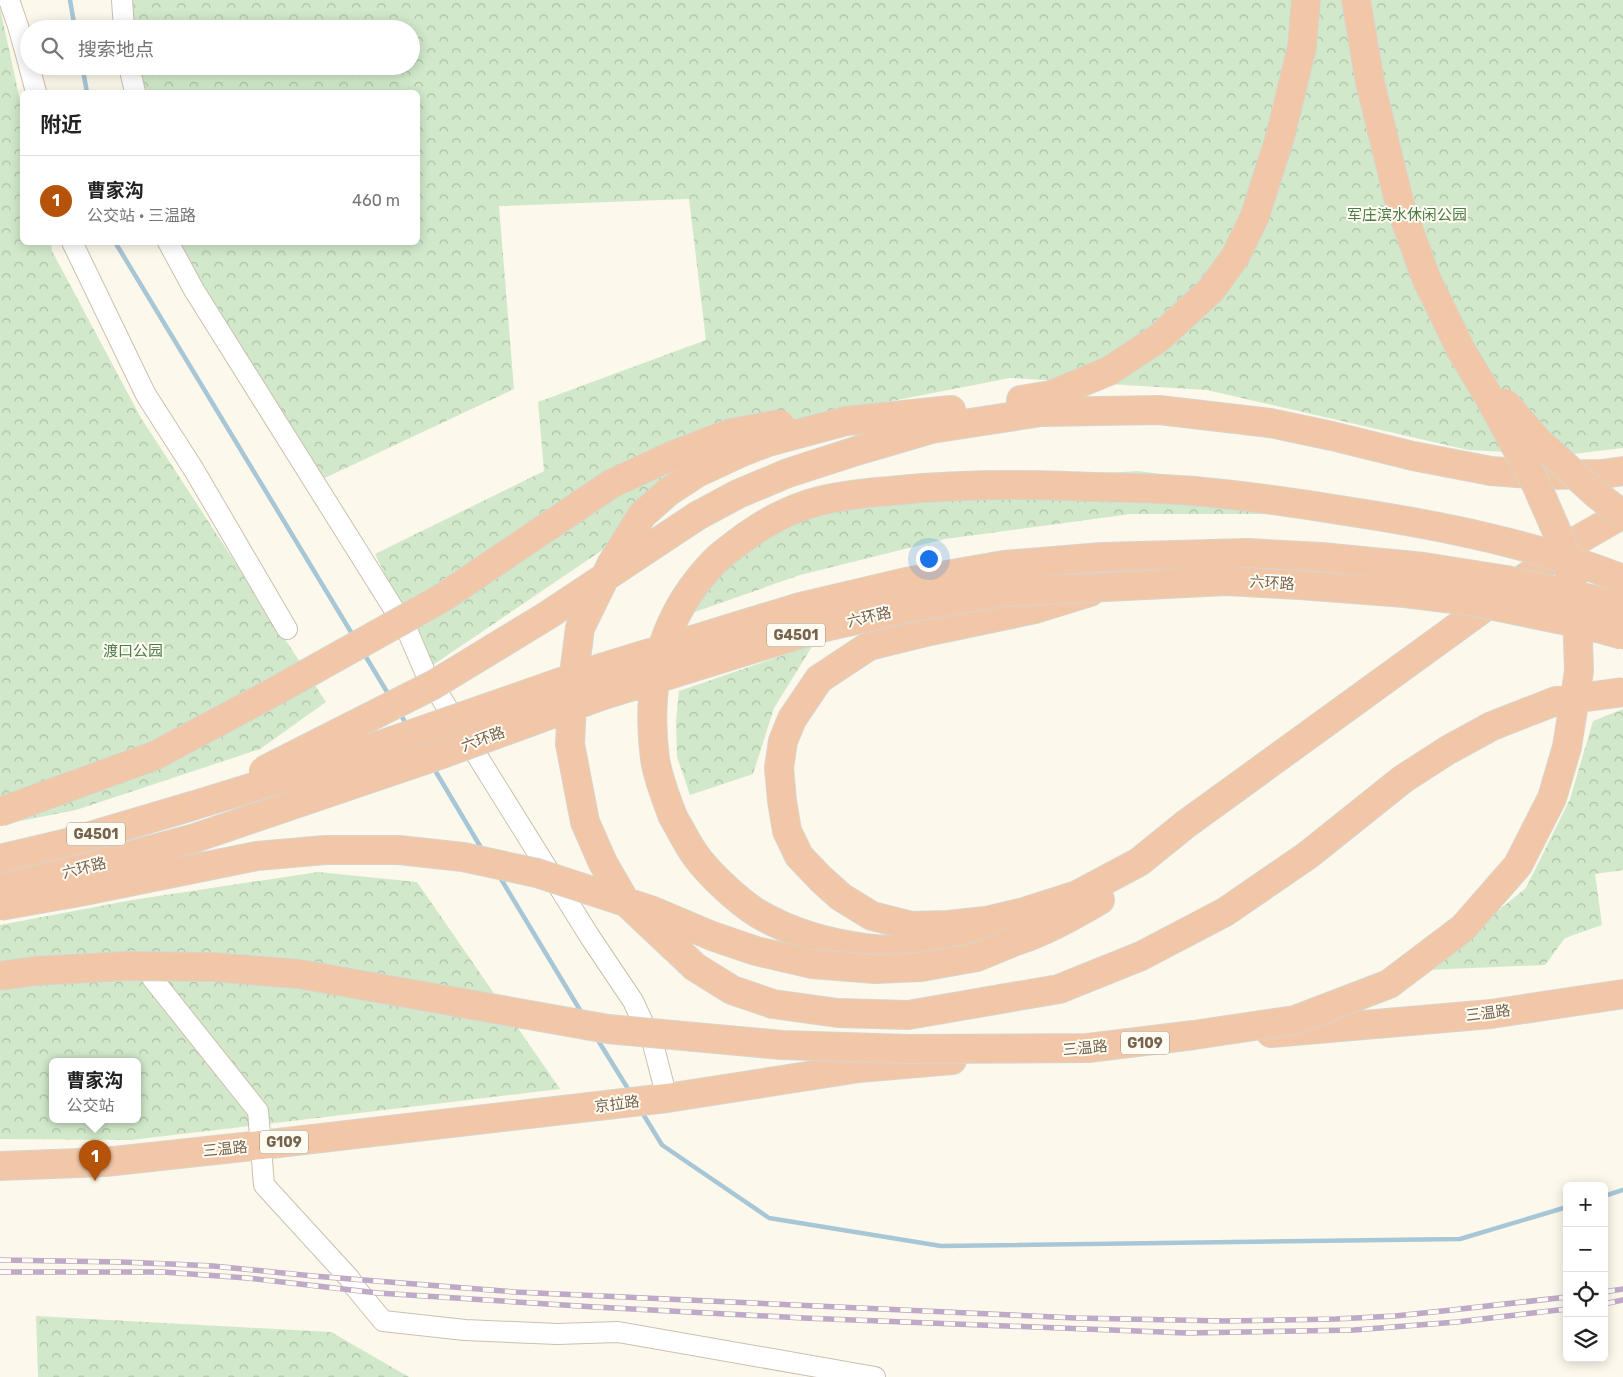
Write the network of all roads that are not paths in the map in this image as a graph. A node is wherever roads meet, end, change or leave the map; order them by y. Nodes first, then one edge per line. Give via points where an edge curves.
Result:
1 (9, 0) edge
2 (122, 0) edge
3 (1306, 0) edge
4 (1356, 0) edge
5 (123, 20) edge
6 (20, 33) edge
7 (31, 75) edge
8 (131, 75) edge
9 (35, 90) edge
10 (135, 90) edge
11 (73, 245) edge
12 (170, 245) edge
13 (1461, 350) junction
14 (846, 421) junction
15 (1623, 471) edge
16 (1623, 515) edge
17 (1623, 529) edge
18 (1623, 579) edge
19 (1108, 587) junction
20 (1623, 608) edge
21 (287, 629) dead end
22 (1623, 635) edge
23 (1623, 692) edge
24 (192, 806) junction
25 (0, 812) edge
26 (0, 859) edge
27 (0, 888) edge
28 (1082, 901) junction
29 (0, 906) edge
30 (1018, 940) junction
31 (0, 976) edge
32 (152, 978) dead end
33 (1623, 994) edge
34 (667, 1098) junction
35 (568, 1110) joint
36 (261, 1145) junction
37 (0, 1166) edge
38 (875, 1377) edge

1 - 6 street
2 - 5 street
3 - 14 highway via 1302,47 1280,137 1255,216 1235,257 1205,296 1159,338 1109,371 1051,395 977,408
4 - 13 highway via 1370,82 1400,205 1426,278
7 - 9 street
8 - 10 street
11 - 21 street via 146,395
12 - 34 street via 194,290 407,630 424,672 633,1001 653,1044
13 - 16 highway, bridge via 1537,440
13 - 31 highway, bridge via 1536,484 1561,541 1577,609 1579,671 1567,747 1552,798 1518,865 1463,928 1389,984 1294,1020 1194,1035 1088,1048 909,1049 782,1045 608,1030 299,974 213,967 126,966
14 - 23 highway, bridge via 742,452 668,492 642,515 611,566 580,628 570,744 585,822 625,901 695,967 732,990 773,1004 838,1013 908,1015 1059,989 1141,956 1225,912 1308,855 1403,779 1492,726 1556,701
14 - 25 highway, bridge via 789,423 731,433 671,456 611,484 442,598 154,756
15 - 24 highway, bridge via 1546,475 1491,471 1270,423 1159,410 1041,412 930,429 788,474 738,494 697,516 548,615 434,685
16 - 28 highway via 1576,541
17 - 28 highway via 1545,577 1147,872
18 - 30 highway, bridge via 1490,537 1385,517 1193,491 1005,484 915,488 829,498 785,512 715,560 689,592 669,627 656,666 652,716 655,761 674,817 696,856 725,887 756,912 793,930 836,943 877,950 952,950
19 - 22 highway, 六环路 / G4501, bridge via 1226,581 1405,593 1470,600
19 - 27 highway, 六环路 / G4501, bridge via 1004,592 908,608 820,628 601,696 195,838
19 - 28 highway, bridge via 1035,610 869,646 819,679 792,719 783,741 779,768 787,831 799,856 840,897 872,916 912,926 948,926
20 - 24 highway, 六环路 / G4501, bridge via 1506,580 1424,567 1321,557 1247,553 1102,557 1004,565 906,582 800,607 604,667 309,770
24 - 26 highway, 六环路 / G4501
28 - 30 highway via 1062,922
29 - 30 highway, bridge via 257,856 325,850 399,850 463,857 537,873 653,911 756,951 812,964 875,969 921,967 977,958
32 - 36 street via 258,1111
33 - 34 highway, 三温路 / G109 via 1491,1014 895,1064
34 - 35 highway, 京拉路 / G109
35 - 36 highway, 三温路 / G109
36 - 37 highway, 三温路 / G109 via 105,1162
36 - 38 street via 264,1185 350,1279 383,1321 465,1330 548,1334 618,1332

